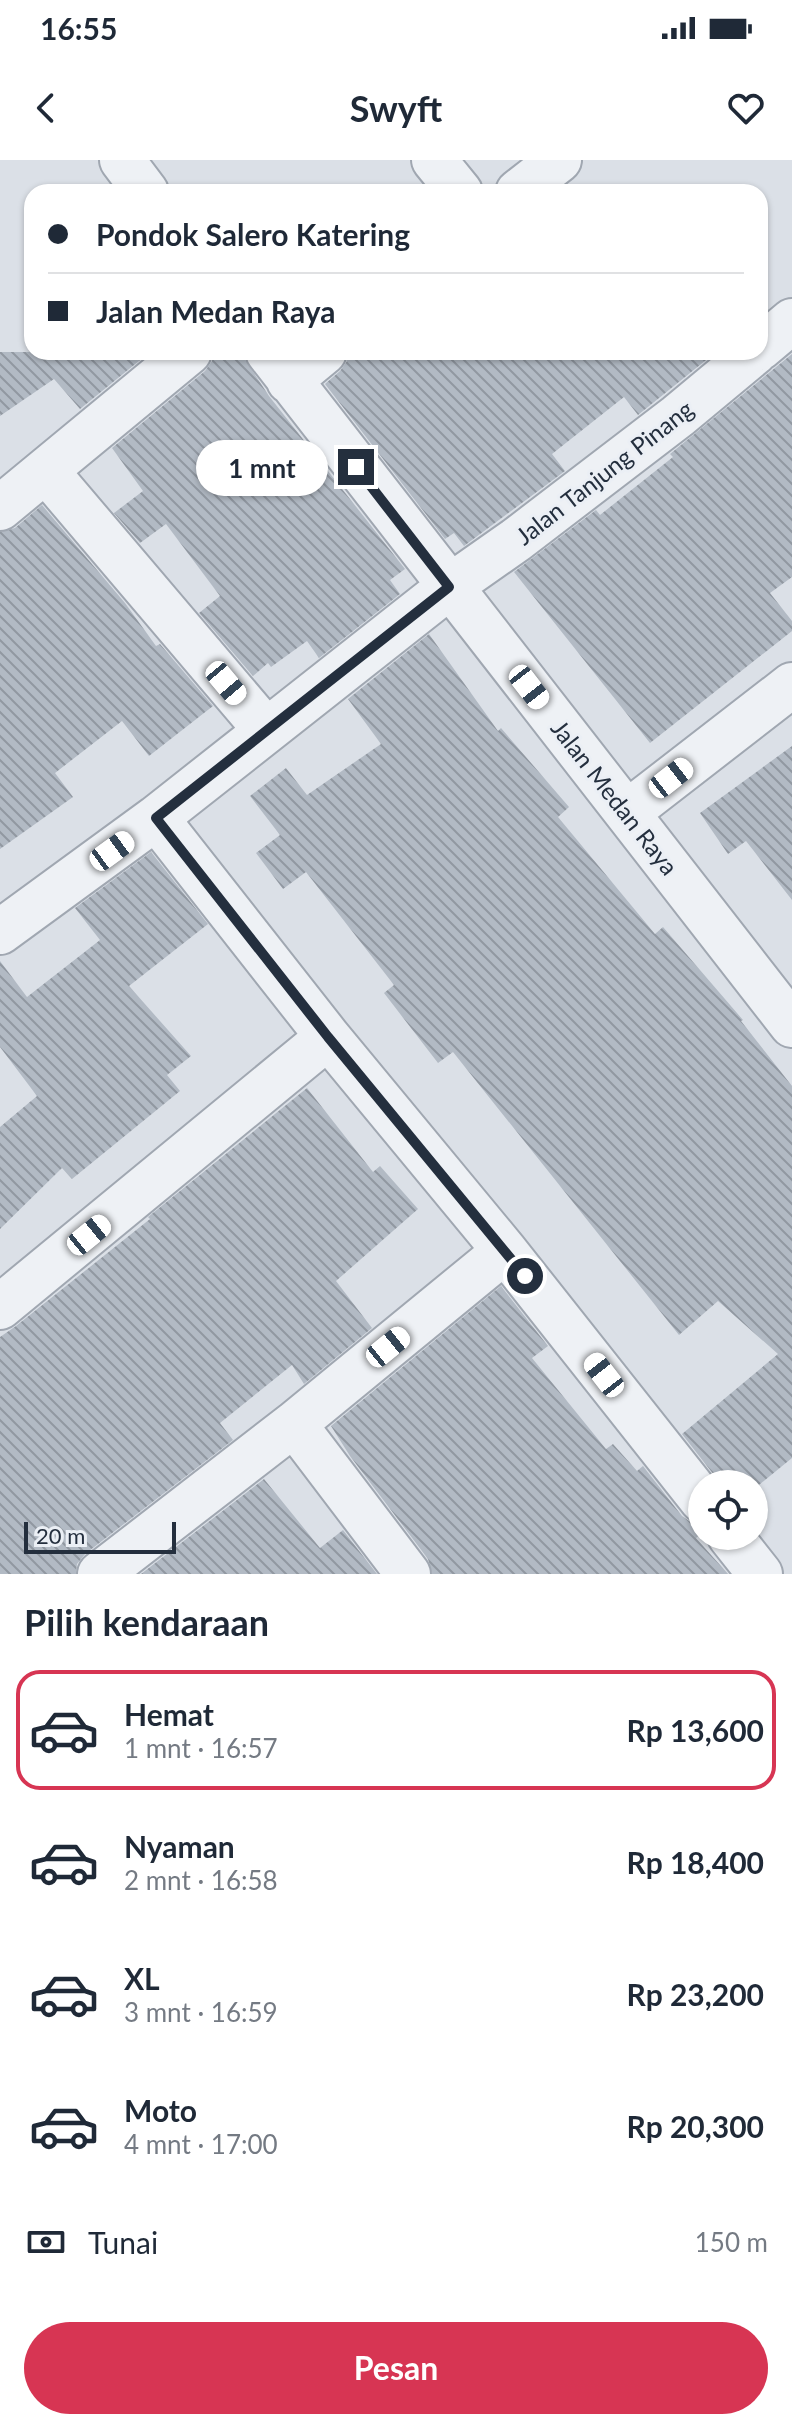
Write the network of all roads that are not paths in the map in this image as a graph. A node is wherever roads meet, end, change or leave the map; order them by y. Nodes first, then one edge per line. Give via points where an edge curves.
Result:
1 (122, 160) edge
2 (434, 160) edge
3 (559, 160) edge
4 (140, 184) edge
5 (454, 184) edge
6 (528, 184) edge
7 (792, 321) edge
8 (768, 341) edge
9 (179, 360) edge
10 (298, 360) edge
11 (745, 360) edge
12 (278, 366) edge
13 (46, 471) junction
14 (0, 508) edge
15 (449, 587) junction
16 (792, 685) edge
17 (266, 730) junction
18 (628, 812) junction
19 (156, 818) junction
20 (0, 932) edge
21 (792, 1025) edge
22 (328, 1037) junction
23 (505, 1251) junction
24 (0, 1307) edge
25 (294, 1424) junction
26 (688, 1482) edge
27 (741, 1550) edge
28 (100, 1574) edge
29 (408, 1574) edge
30 (760, 1574) edge

1 - 4 street
2 - 5 street
3 - 6 street
7 - 8 street
9 - 13 street
10 - 12 street
11 - 15 street, Jalan Tanjung Pinang
12 - 15 street, Jalan Medan Raya
13 - 14 street
13 - 17 street
15 - 17 street, Jalan Tanjung Pinang
15 - 18 street, Jalan Medan Raya
16 - 18 street
17 - 19 street, Jalan Tanjung Pinang
18 - 21 street, Jalan Medan Raya
19 - 20 street, Jalan Tanjung Pinang
19 - 22 street
22 - 23 street
22 - 24 street
23 - 25 street
23 - 26 street
25 - 28 street
25 - 29 street
27 - 30 street

